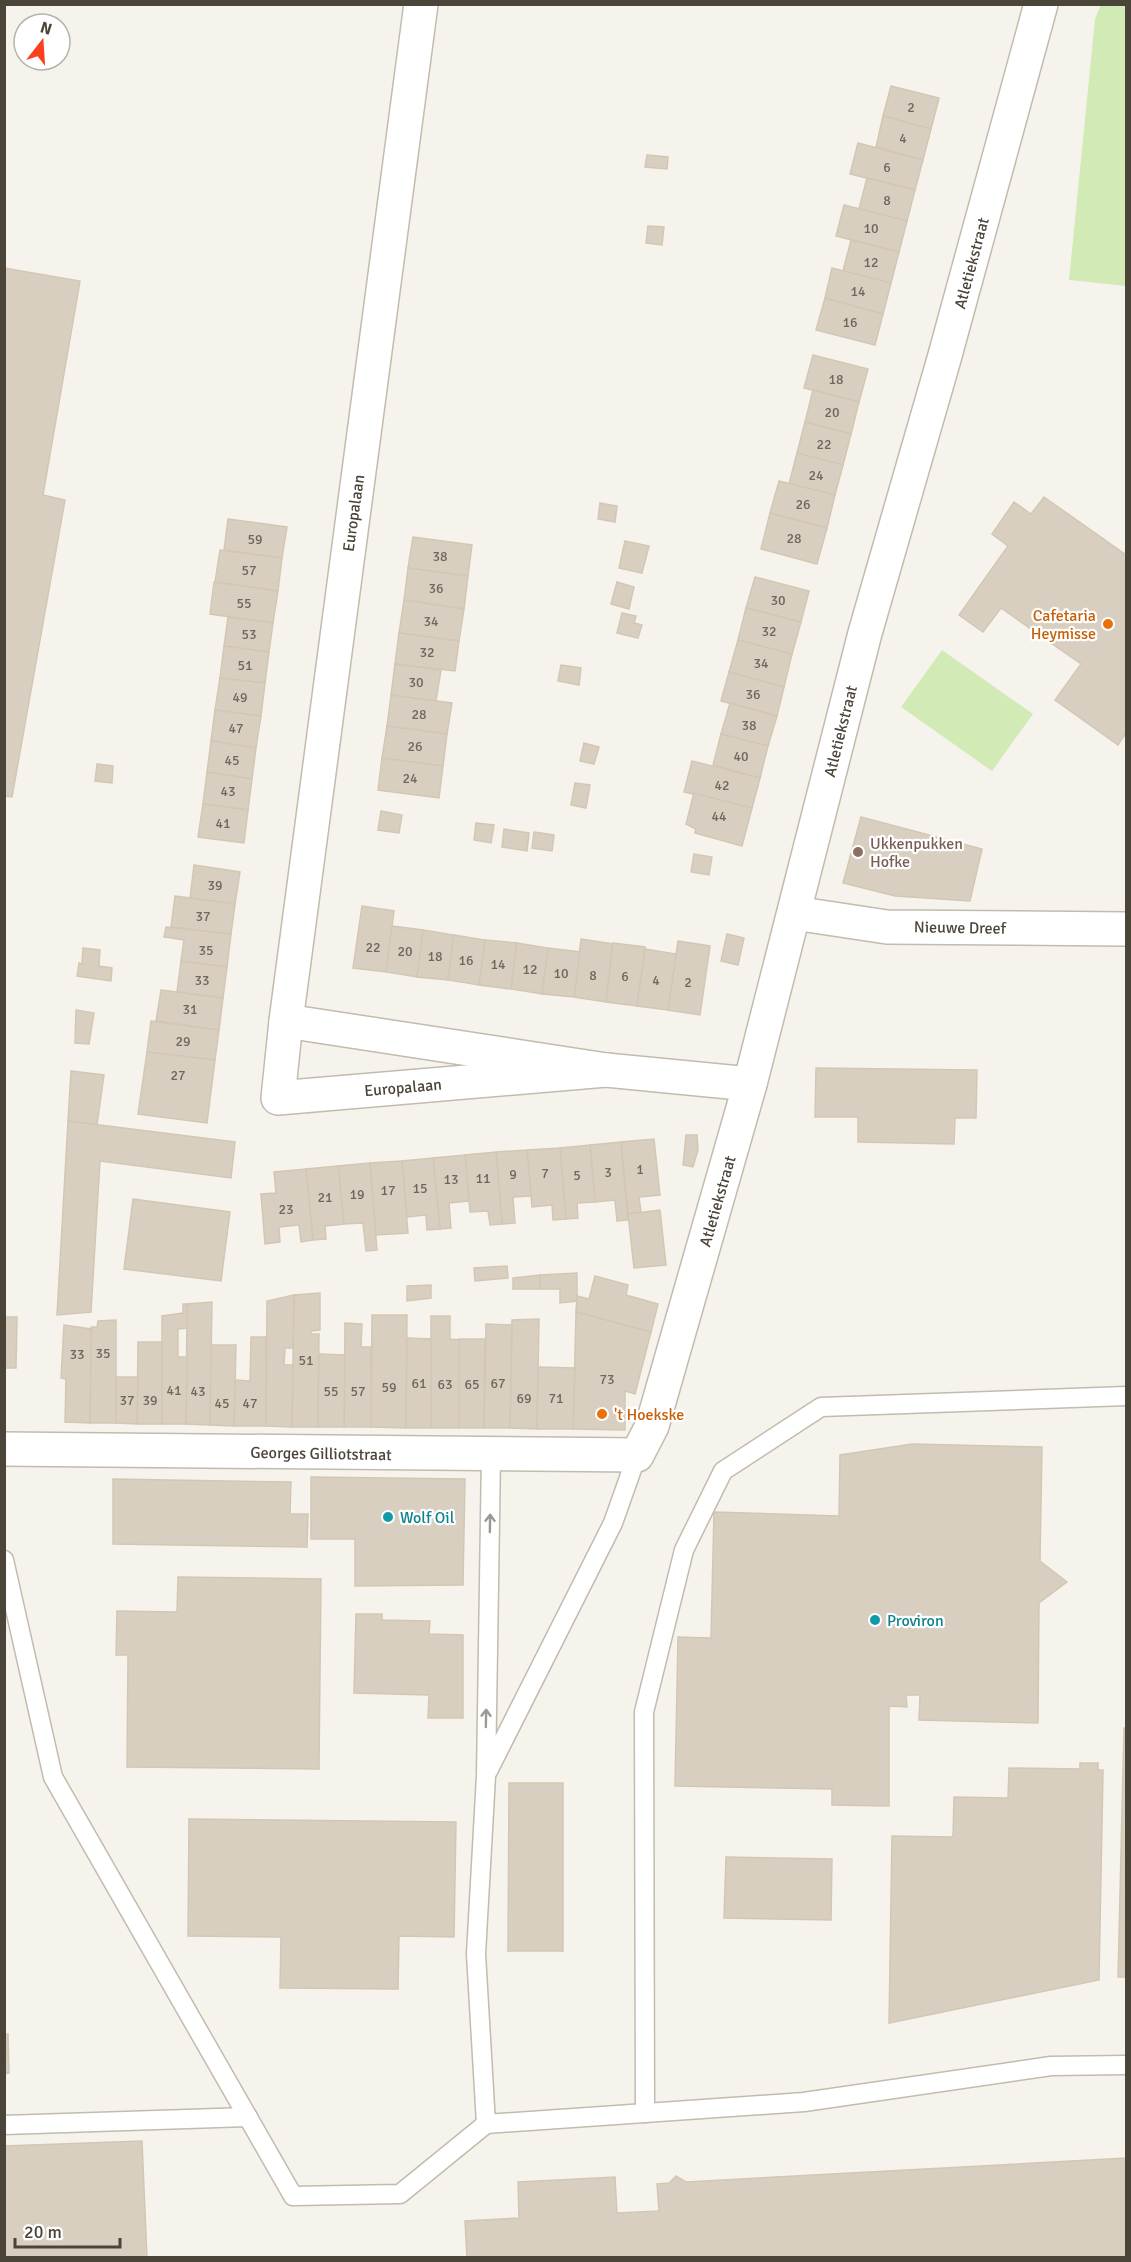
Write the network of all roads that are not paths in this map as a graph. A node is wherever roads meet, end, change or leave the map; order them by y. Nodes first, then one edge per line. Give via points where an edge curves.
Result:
1 (421, 4) edge
2 (1041, 4) edge
3 (794, 913) junction
4 (1126, 929) edge
5 (286, 1021) junction
6 (606, 1070) junction
7 (750, 1084) junction
8 (1126, 1396) edge
9 (4, 1449) edge
10 (491, 1455) junction
11 (637, 1455) junction
12 (4, 1560) edge
13 (486, 1776) junction
14 (1126, 2065) edge
15 (645, 2113) junction
16 (248, 2117) junction
17 (486, 2124) junction
18 (4, 2126) edge

1 - 5 street, Europalaan
2 - 3 street, Atletiekstraat via 865,633
3 - 4 street, Nieuwe Dreef via 886,927
3 - 7 street, Atletiekstraat
5 - 6 street, Europalaan
5 - 6 street, Europalaan via 278,1098
6 - 7 street, Europalaan
7 - 11 street, Atletiekstraat via 652,1426
8 - 15 lane via 821,1407 723,1471 684,1550 644,1712
9 - 10 street, Georges Gilliotstraat
10 - 11 street, Georges Gilliotstraat
13 -> 10 lane
11 - 13 lane via 613,1523
12 - 16 lane via 53,1777
13 - 17 lane via 476,1953
14 - 15 lane via 1051,2066 804,2102
15 - 17 lane
16 - 17 lane via 293,2196 400,2194
16 - 18 lane

